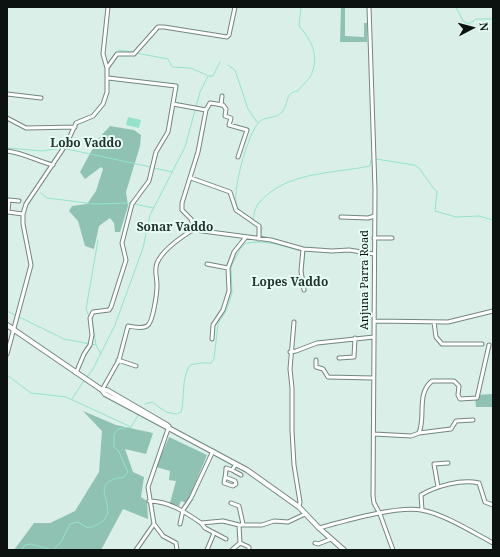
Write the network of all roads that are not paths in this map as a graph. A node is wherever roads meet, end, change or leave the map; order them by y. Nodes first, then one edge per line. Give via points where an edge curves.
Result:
1 (108, 7) edge
2 (235, 7) edge
3 (369, 7) edge
4 (107, 68) junction
5 (108, 78) junction
6 (7, 94) edge
7 (222, 96) dead end
8 (41, 98) dead end
9 (173, 104) junction
10 (221, 105) junction
11 (206, 110) junction
12 (7, 118) edge
13 (74, 127) junction
14 (7, 151) edge
15 (238, 157) dead end
16 (53, 165) junction
17 (191, 178) junction
18 (8, 200) edge
19 (19, 201) dead end
20 (23, 214) junction
21 (375, 216) junction
22 (341, 217) dead end
23 (195, 230) junction
24 (246, 237) junction
25 (374, 238) junction
26 (392, 238) dead end
27 (260, 239) junction
28 (303, 249) junction
29 (374, 254) junction
30 (207, 264) dead end
31 (228, 268) junction
32 (304, 290) dead end
33 (493, 311) edge
34 (374, 321) junction
35 (294, 322) dead end
36 (434, 322) junction
37 (7, 325) edge
38 (13, 331) junction
39 (355, 338) junction
40 (374, 338) junction
41 (212, 339) dead end
42 (482, 344) dead end
43 (489, 345) dead end
44 (488, 351) junction
45 (493, 351) edge
46 (7, 352) edge
47 (290, 352) junction
48 (339, 358) dead end
49 (118, 360) junction
50 (316, 360) dead end
51 (136, 366) dead end
52 (76, 372) junction
53 (373, 378) junction
54 (102, 390) junction
55 (472, 420) dead end
56 (169, 426) junction
57 (374, 434) junction
58 (419, 434) junction
59 (213, 451) junction
60 (448, 463) dead end
61 (236, 464) junction
62 (222, 466) dead end
63 (226, 468) junction
64 (232, 470) junction
65 (240, 475) dead end
66 (225, 477) dead end
67 (438, 487) junction
68 (149, 501) junction
69 (231, 503) dead end
70 (493, 505) edge
71 (299, 507) junction
72 (183, 510) junction
73 (422, 510) junction
74 (305, 514) junction
75 (380, 514) junction
76 (200, 523) junction
77 (154, 524) junction
78 (180, 524) dead end
79 (243, 524) junction
80 (239, 525) junction
81 (320, 528) junction
82 (214, 533) junction
83 (226, 539) dead end
84 (331, 539) junction
85 (240, 543) junction
86 (315, 543) dead end
87 (493, 543) edge
88 (136, 550) edge
89 (177, 550) edge
90 (208, 550) edge
91 (213, 550) edge
92 (232, 550) edge
93 (249, 550) edge
94 (345, 550) edge
95 (393, 550) edge

1 - 4 street via 103,54
2 - 4 street via 227,37 158,27 134,54 117,54
3 - 21 street, Anjuna Parra Road
4 - 5 street
5 - 9 street via 176,86
5 - 13 street via 103,104 93,116
6 - 8 street
7 - 10 street
9 - 11 street
9 - 52 street via 168,132 156,152 149,181 132,204 122,243 126,260 112,306 109,310 92,312 90,345
10 - 11 street via 210,103
10 - 15 street via 226,109 225,116 231,118 229,125 247,130
11 - 17 street
12 - 13 street via 26,128
13 - 16 street
14 - 16 street via 22,153 37,161
16 - 20 street via 26,204
17 - 23 street via 182,210 191,219
17 - 27 street via 230,192 236,210 259,226
18 - 19 street
18 - 20 street via 8,212
20 - 38 street via 31,265
21 - 22 street
21 - 25 street, Anjuna Parra Road
23 - 24 street
23 - 49 street via 186,234 157,263 157,284 149,325 128,326
24 - 27 street
24 - 31 street via 234,252
25 - 26 street
25 - 29 street, Anjuna Parra Road
27 - 28 street
28 - 29 street via 348,250
28 - 32 street via 300,271
29 - 34 street, Anjuna Parra Road
30 - 31 street
31 - 41 street via 229,291 223,310 213,325
33 - 36 street via 448,322
34 - 36 street
34 - 40 street, Anjuna Parra Road
35 - 47 street
36 - 42 street via 436,337 442,344
37 - 38 main road
38 - 46 street
38 - 52 main road
39 - 40 street
39 - 47 street via 317,343
39 - 48 street via 354,357
40 - 53 street, Anjuna Parra Road
43 - 44 street
44 - 45 street
44 - 58 street via 477,398 459,398 459,386 454,381 432,381 428,384 423,393
47 - 71 street via 292,431
49 - 51 street
49 - 54 street
50 - 53 street via 316,367 324,369 328,376
52 - 54 main road
53 - 57 street, Anjuna Parra Road
54 - 56 main road via 105,394
55 - 58 street via 456,421 451,428
56 - 59 main road
56 - 68 street via 150,479
57 - 58 street
57 - 75 street, Anjuna Parra Road via 373,496
59 - 61 main road
59 - 72 street
60 - 67 street via 434,464
61 - 64 street
61 - 71 main road
62 - 63 street
63 - 64 street
63 - 66 street
64 - 65 street
67 - 70 street via 467,482 479,483 485,502
67 - 73 street via 421,495
68 - 72 street via 158,501
68 - 77 street
69 - 79 street via 239,506
71 - 74 main road
72 - 76 street
72 - 78 street
73 - 75 street via 405,509
73 - 87 street via 459,524
74 - 79 street via 288,522
74 - 81 main road
75 - 81 street
75 - 95 street, Anjuna Parra Road
76 - 80 street via 223,521
76 - 82 street
77 - 88 street
77 - 89 street via 163,536 176,543
79 - 80 street
80 - 85 street
81 - 84 main road
81 - 94 main road
82 - 83 street
82 - 90 street
84 - 86 street
84 - 94 main road
85 - 92 street
85 - 93 street via 249,547
90 - 91 street

